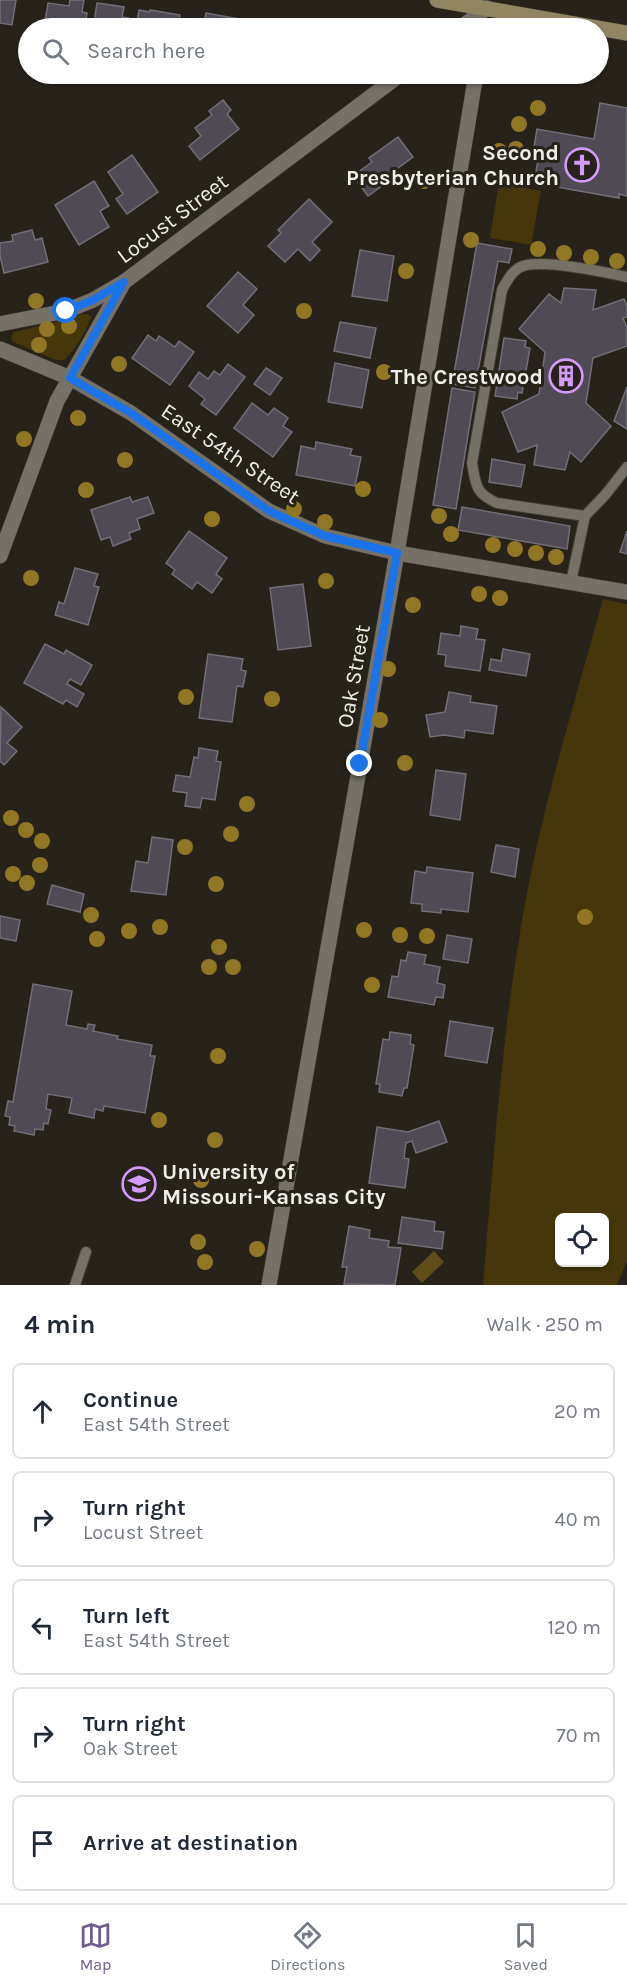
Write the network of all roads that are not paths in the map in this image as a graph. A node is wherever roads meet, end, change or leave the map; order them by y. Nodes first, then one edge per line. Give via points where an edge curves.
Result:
1 (437, 0) edge
2 (485, 3) edge
3 (470, 18) edge
4 (484, 18) edge
5 (556, 18) edge
6 (609, 29) edge
7 (627, 33) edge
8 (387, 84) edge
9 (474, 84) edge
10 (627, 277) edge
11 (124, 282) junction
12 (0, 324) edge
13 (0, 349) edge
14 (70, 378) junction
15 (627, 466) edge
16 (585, 516) junction
17 (397, 553) junction
18 (0, 556) edge
19 (571, 582) junction
20 (627, 592) edge
21 (86, 1252) dead end
22 (75, 1285) edge
23 (269, 1285) edge

1 - 2 main road
2 - 3 street
2 - 4 street
2 - 5 main road
6 - 7 main road
8 - 11 street, Locust Street
9 - 17 street, Oak Street
10 - 16 lane via 544,264 523,266 509,276 502,290 472,463 476,487 484,497 497,503
11 - 12 street via 66,311
11 - 14 street, Locust Street
13 - 14 street, East 54th Street
14 - 17 street, East 54th Street via 131,413 269,511 325,536
14 - 18 street, Locust Street via 57,401
15 - 16 lane
16 - 19 lane
17 - 19 street, East 54th Street
17 - 23 street, Oak Street
19 - 20 street, East 54th Street
21 - 22 lane

